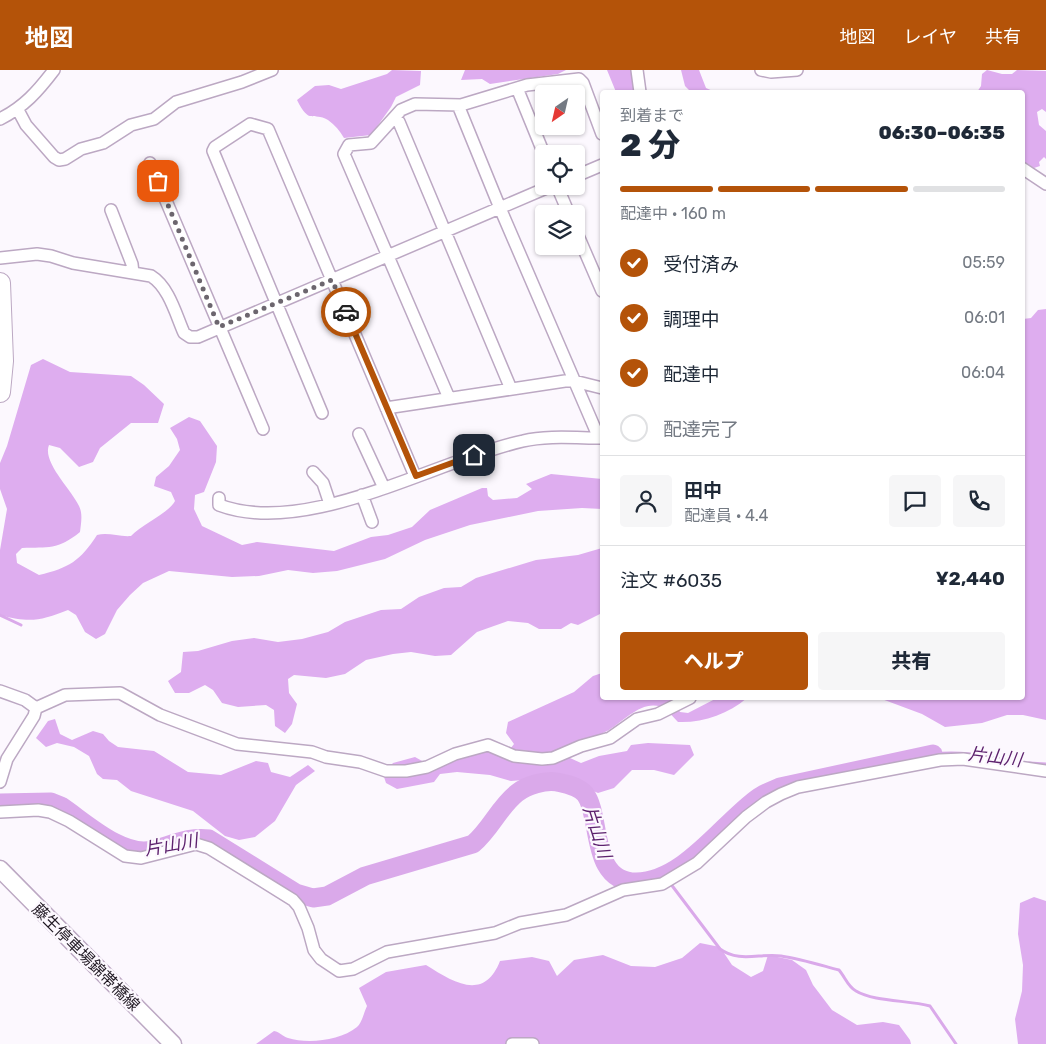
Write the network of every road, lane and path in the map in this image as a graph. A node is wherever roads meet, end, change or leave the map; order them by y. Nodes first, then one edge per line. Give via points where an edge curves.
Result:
1 (54, 70) edge
2 (272, 70) edge
3 (637, 70) edge
4 (761, 70) edge
5 (797, 70) edge
6 (517, 88) junction
7 (640, 90) edge
8 (458, 105) junction
9 (18, 110) junction
10 (394, 118) junction
11 (0, 119) edge
12 (600, 129) edge
13 (540, 145) edge
14 (150, 163) dead end
15 (600, 166) edge
16 (1025, 170) edge
17 (585, 172) edge
18 (1046, 184) edge
19 (535, 193) edge
20 (500, 208) junction
21 (111, 210) dead end
22 (444, 231) junction
23 (585, 252) edge
24 (388, 256) junction
25 (0, 258) edge
26 (133, 273) junction
27 (332, 280) junction
28 (0, 283) edge
29 (600, 286) edge
30 (277, 303) junction
31 (219, 327) junction
32 (574, 381) junction
33 (600, 388) edge
34 (511, 389) junction
35 (0, 392) edge
36 (449, 398) junction
37 (386, 408) junction
38 (322, 413) dead end
39 (263, 429) dead end
40 (359, 434) dead end
41 (600, 436) edge
42 (600, 438) edge
43 (313, 472) dead end
44 (416, 476) junction
45 (384, 488) junction
46 (362, 495) junction
47 (218, 498) dead end
48 (330, 504) junction
49 (372, 522) dead end
50 (0, 690) edge
51 (686, 700) edge
52 (36, 708) junction
53 (1046, 771) edge
54 (0, 782) edge
55 (0, 812) edge
56 (0, 870) edge
57 (173, 1044) edge
58 (512, 1044) edge
59 (533, 1044) edge

1 - 9 street
2 - 9 street via 176,102 154,119 130,126 103,144 81,149 66,159 54,157 26,126
3 - 7 street
4 - 5 street
6 - 8 street
6 - 12 street via 578,79 583,83
6 - 13 street
8 - 10 street via 415,104 401,110
8 - 20 street
9 - 11 street
10 - 22 street via 399,122
10 - 24 street via 371,144 350,145 344,154
14 - 31 street
15 - 17 street
16 - 18 street
19 - 20 street
20 - 22 street
20 - 32 street
21 - 26 street
22 - 24 street
22 - 34 street
23 - 29 street
24 - 27 street
24 - 36 street
25 - 26 street via 37,254
26 - 31 street via 158,280 184,334 198,337
27 - 30 street
27 - 30 street via 268,129 250,124 213,151
27 - 37 street
28 - 35 highway via 3,361
30 - 31 street
30 - 38 street
31 - 39 street
32 - 33 street
32 - 34 street
32 - 41 street
34 - 36 street
36 - 37 street
37 - 44 street
40 - 45 street
42 - 44 street via 524,440
43 - 48 street via 323,483
44 - 45 street
45 - 46 street
46 - 48 street
46 - 49 street
47 - 48 street via 219,505 238,512 301,511
50 - 52 street
51 - 52 street via 658,714 637,719 610,738 553,758 514,756 488,745 455,754 427,767 406,771 386,771 312,752 237,744 160,715 120,693 65,695
52 - 54 street via 7,759
53 - 55 street via 963,759 940,760 798,787 766,802 697,863 662,884 623,890 566,915 520,923 495,933 387,952 353,969 339,970 329,966 318,954 299,907 293,900 209,848 196,844 140,858 125,856 50,812
56 - 57 main road, 藤生停車場錦帯橋線
58 - 59 street

